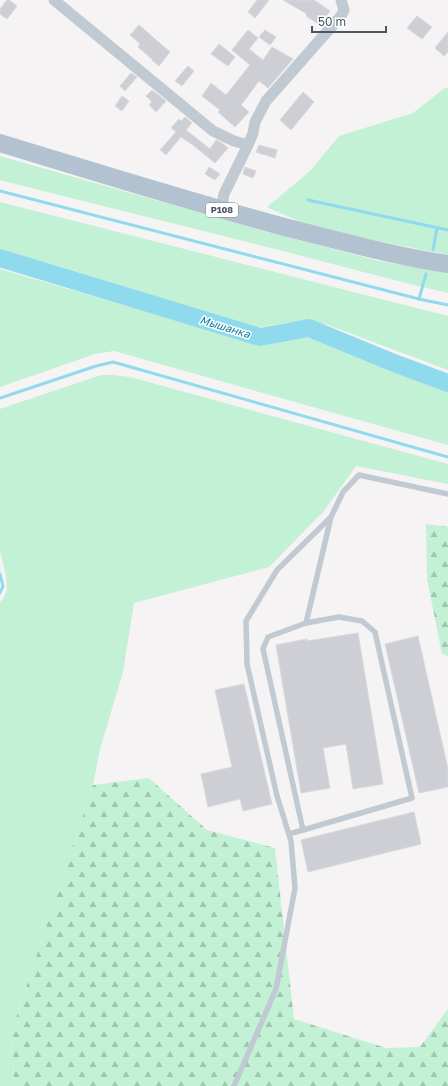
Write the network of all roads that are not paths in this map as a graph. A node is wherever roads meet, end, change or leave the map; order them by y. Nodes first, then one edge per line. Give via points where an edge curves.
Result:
1 (54, 0) edge
2 (341, 0) edge
3 (0, 143) edge
4 (248, 145) junction
5 (221, 210) junction
6 (448, 264) edge
7 (448, 494) edge
8 (331, 517) junction
9 (306, 623) junction
10 (303, 830) junction
11 (289, 834) junction
12 (234, 1086) edge

1 - 4 street via 213,131
2 - 4 street via 344,10 341,16 266,101 255,122
3 - 5 main road, Р108
4 - 5 street via 224,194
5 - 6 main road, Р108 via 328,238
7 - 8 lane via 359,475 342,492
8 - 9 lane
8 - 11 lane via 277,570 246,620 247,664 277,796
9 - 10 lane via 268,636 264,649
9 - 10 lane via 339,617 362,621 375,632 412,798
10 - 11 lane
11 - 12 lane via 295,888 276,989

